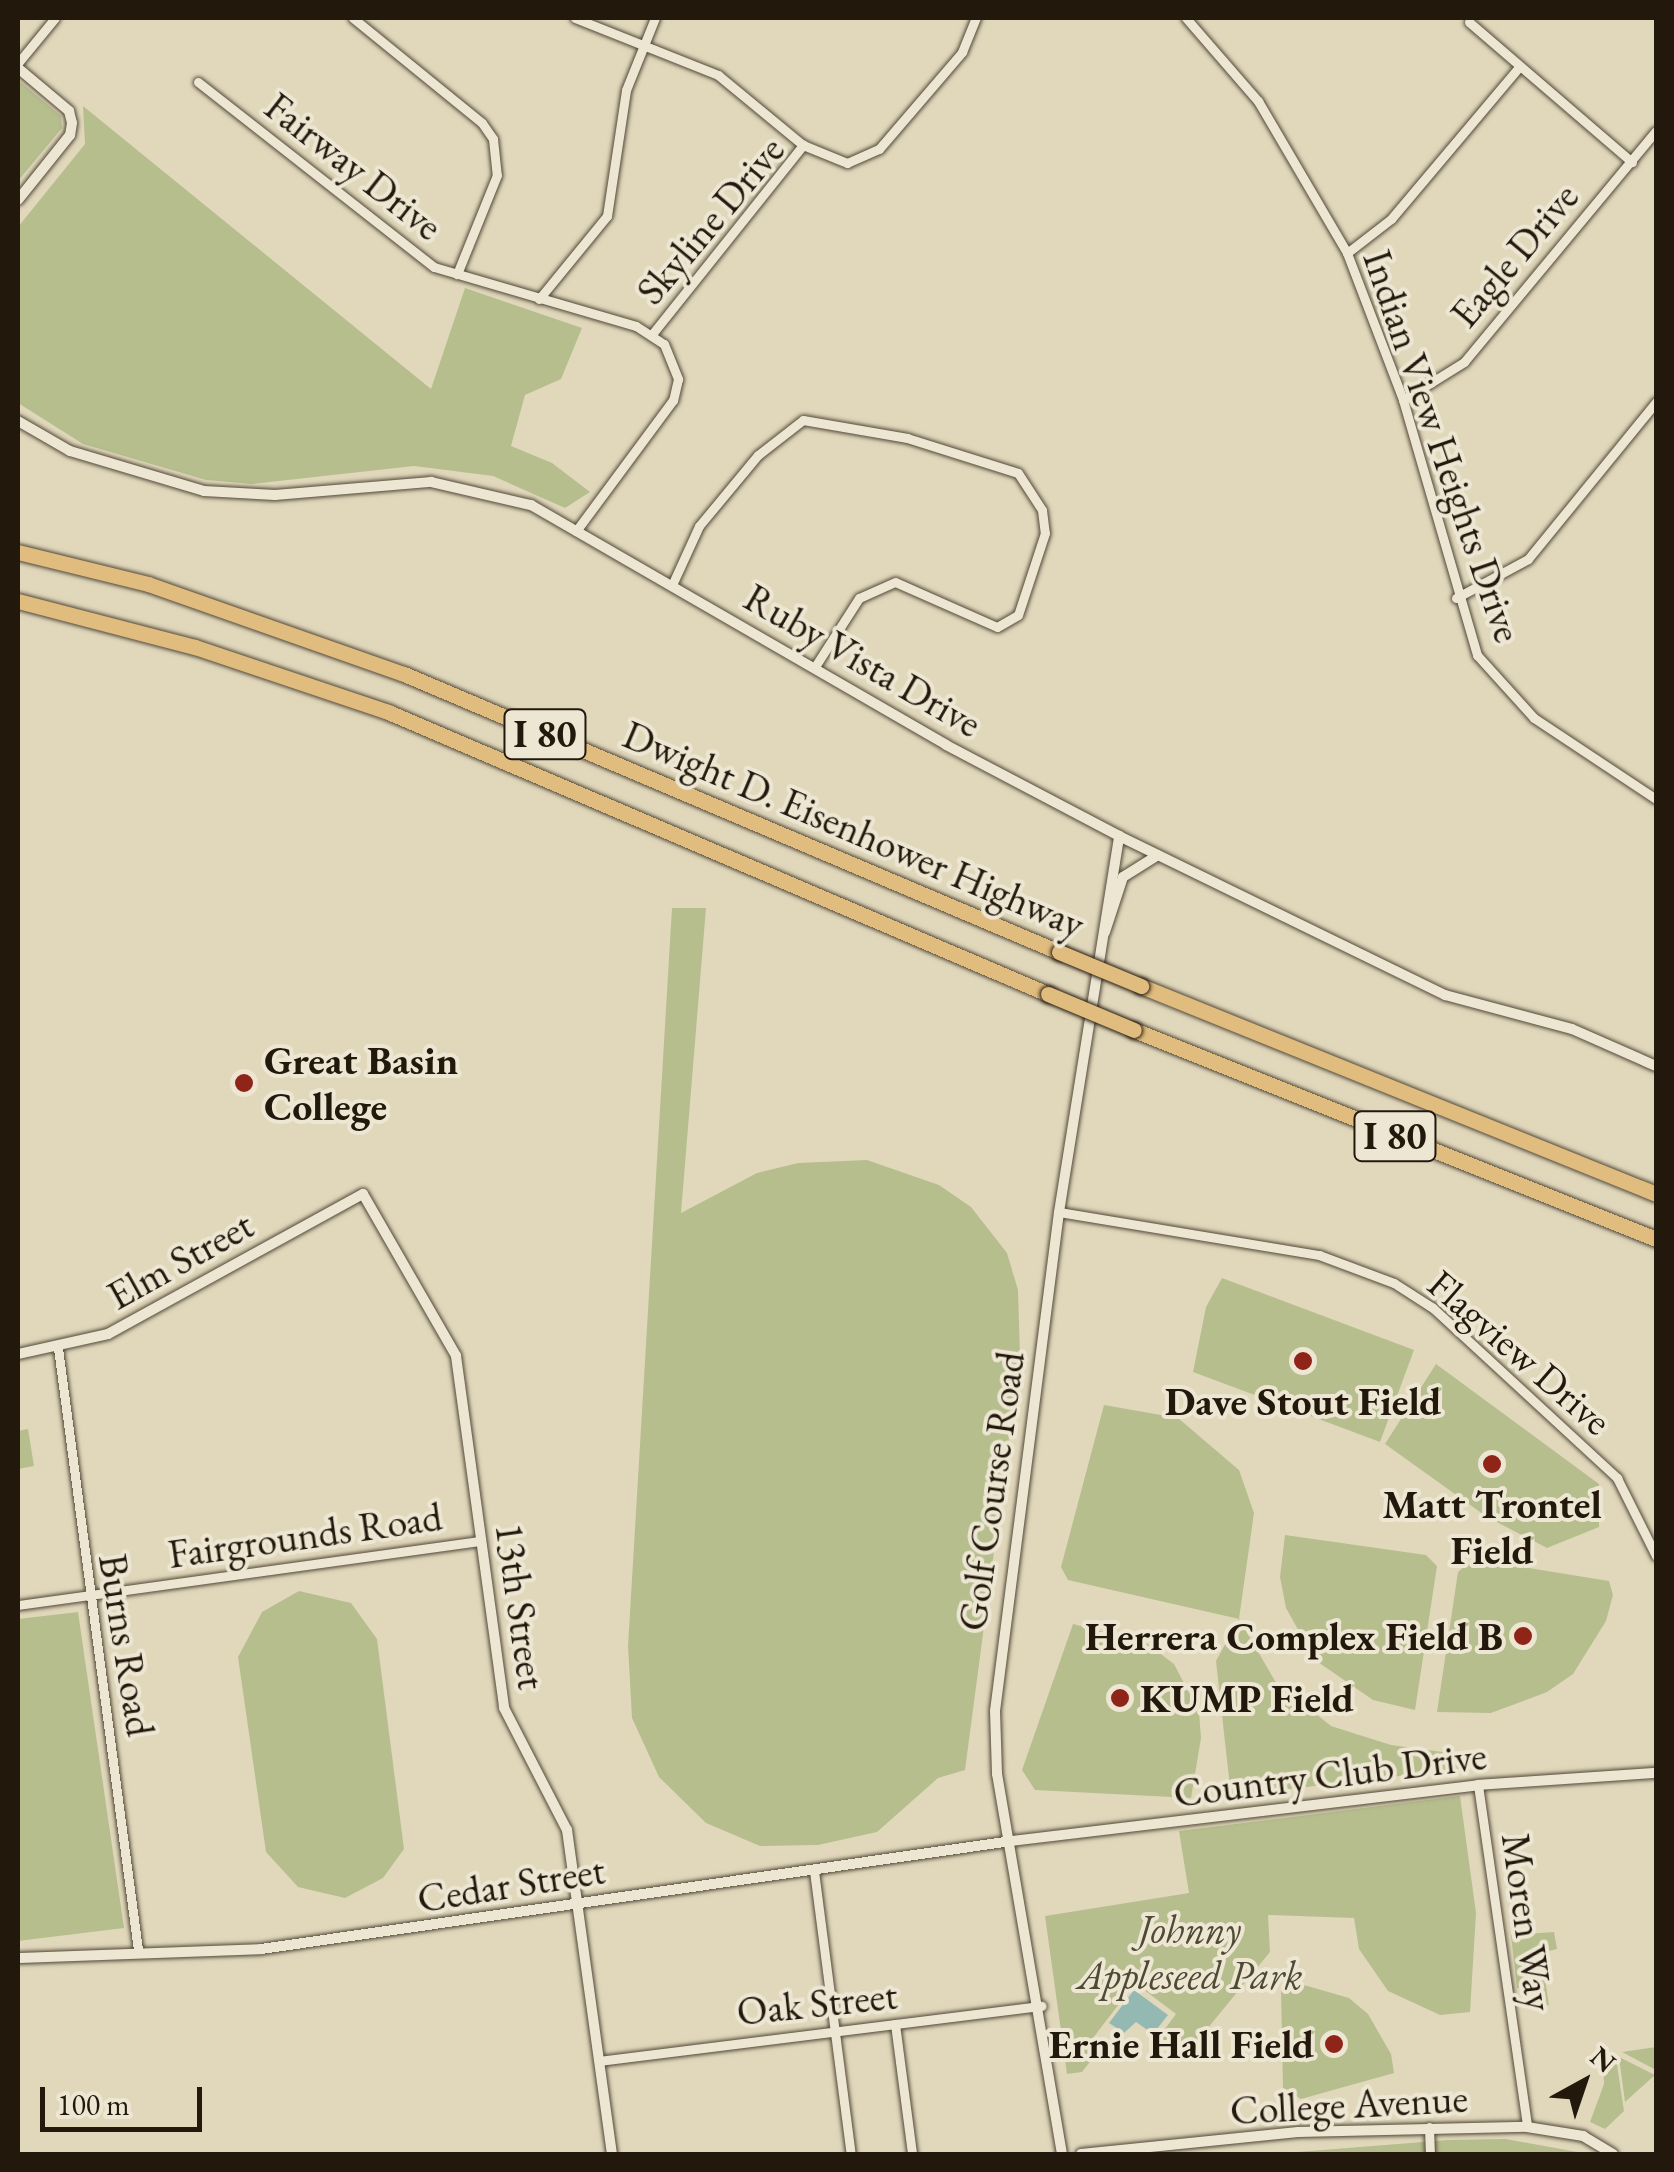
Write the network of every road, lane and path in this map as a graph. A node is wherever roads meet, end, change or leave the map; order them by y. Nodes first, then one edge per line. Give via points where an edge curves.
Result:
1 (55, 18) edge
2 (353, 18) edge
3 (576, 18) edge
4 (654, 18) edge
5 (976, 18) edge
6 (1186, 18) edge
7 (1469, 22) dead end
8 (642, 47) junction
9 (18, 65) edge
10 (1518, 68) junction
11 (198, 82) dead end
12 (1656, 131) edge
13 (803, 145) junction
14 (1632, 162) junction
15 (18, 200) edge
16 (1347, 253) junction
17 (457, 274) junction
18 (539, 299) junction
19 (653, 334) junction
20 (1403, 400) junction
21 (1656, 404) edge
22 (18, 420) edge
23 (576, 531) junction
24 (18, 552) edge
25 (672, 585) junction
26 (1456, 598) junction
27 (18, 601) edge
28 (816, 664) junction
29 (1656, 799) edge
30 (1120, 836) junction
31 (1158, 855) junction
32 (1098, 952) junction
33 (1656, 1066) edge
34 (363, 1194) joint
35 (1656, 1194) edge
36 (1059, 1212) junction
37 (1656, 1239) edge
38 (58, 1348) junction
39 (18, 1354) edge
40 (481, 1541) junction
41 (1656, 1556) edge
42 (88, 1596) junction
43 (18, 1605) edge
44 (1656, 1773) edge
45 (1478, 1785) junction
46 (1011, 1841) junction
47 (814, 1872) junction
48 (576, 1904) junction
49 (138, 1950) junction
50 (18, 1958) edge
51 (1042, 2006) junction
52 (895, 2024) junction
53 (833, 2028) junction
54 (599, 2061) junction
55 (1527, 2126) junction
56 (1429, 2127) junction
57 (612, 2154) edge
58 (851, 2154) edge
59 (912, 2154) edge
60 (1062, 2154) edge
61 (1081, 2154) edge
62 (1430, 2154) edge
63 (1613, 2154) edge

1 - 9 street
2 - 17 street via 493,139 497,175
3 - 8 street
4 - 8 street
5 - 13 street, Skyline Drive via 962,52 879,149 846,162
6 - 16 street, Indian View Heights Drive via 1258,101
7 - 10 street
8 - 13 street via 718,75
8 - 18 street via 626,90 607,216
9 - 15 street via 69,111 72,124 70,136
10 - 14 street
10 - 16 street via 1391,219
11 - 17 street, Fairway Drive via 410,252
12 - 14 street, Eagle Drive
13 - 19 street, Skyline Drive
14 - 20 street, Eagle Drive via 1464,362
16 - 20 street, Indian View Heights Drive
17 - 18 street, Fairway Drive
18 - 19 street, Fairway Drive
19 - 23 street, Skyline Drive via 675,369 674,400
20 - 26 street, Indian View Heights Drive
21 - 26 street via 1528,559
22 - 23 street, Ruby Vista Drive via 70,452 204,491 275,495 406,482 460,485 531,505
23 - 25 street, Ruby Vista Drive
24 - 35 highway, Dwight D. Eisenhower Highway / I 80, bridge via 148,584 404,674 1059,952
25 - 28 street, Ruby Vista Drive
25 - 28 street via 699,526 758,455 803,420 907,438 1018,473 1042,510 1045,533 1018,615 996,626 895,582 859,598
26 - 29 street, Indian View Heights Drive via 1477,655 1511,698
27 - 37 highway, Dwight D. Eisenhower Highway / I 80, bridge via 177,642 388,712 1134,1030
28 - 30 street, Ruby Vista Drive via 946,745
30 - 31 street, Ruby Vista Drive
30 - 32 street, Golf Course Road
31 - 32 street via 1120,882
31 - 33 street, Ruby Vista Drive via 1445,995 1572,1029
32 - 36 street, Golf Course Road
34 - 38 street, Elm Street via 108,1334
34 - 40 street, 13th Street via 456,1356
36 - 41 street, Flagview Drive via 1319,1255 1394,1284 1433,1308 1618,1478
36 - 46 street, Golf Course Road via 996,1680 997,1774
38 - 39 street, Elm Street
38 - 42 street, Burns Road
40 - 42 street, Fairgrounds Road
40 - 48 street, 13th Street via 504,1708 567,1830
42 - 43 street, Fairgrounds Road
42 - 49 street, Burns Road
44 - 45 street, Country Club Drive
45 - 46 street, Country Club Drive
45 - 55 street, Moren Way
46 - 47 street, Cedar Street
46 - 51 street, Golf Course Road
47 - 48 street, Cedar Street
47 - 53 street
48 - 49 street, Cedar Street via 261,1949
48 - 54 street, 13th Street
49 - 50 street, Cedar Street
51 - 52 street, Oak Street
51 - 60 street, Golf Course Road
52 - 53 street, Oak Street
52 - 59 street
53 - 54 street, Oak Street
53 - 58 street
54 - 57 street, 13th Street
55 - 56 street, College Avenue
55 - 63 street, College Avenue via 1583,2136
56 - 61 street, College Avenue
56 - 62 street

